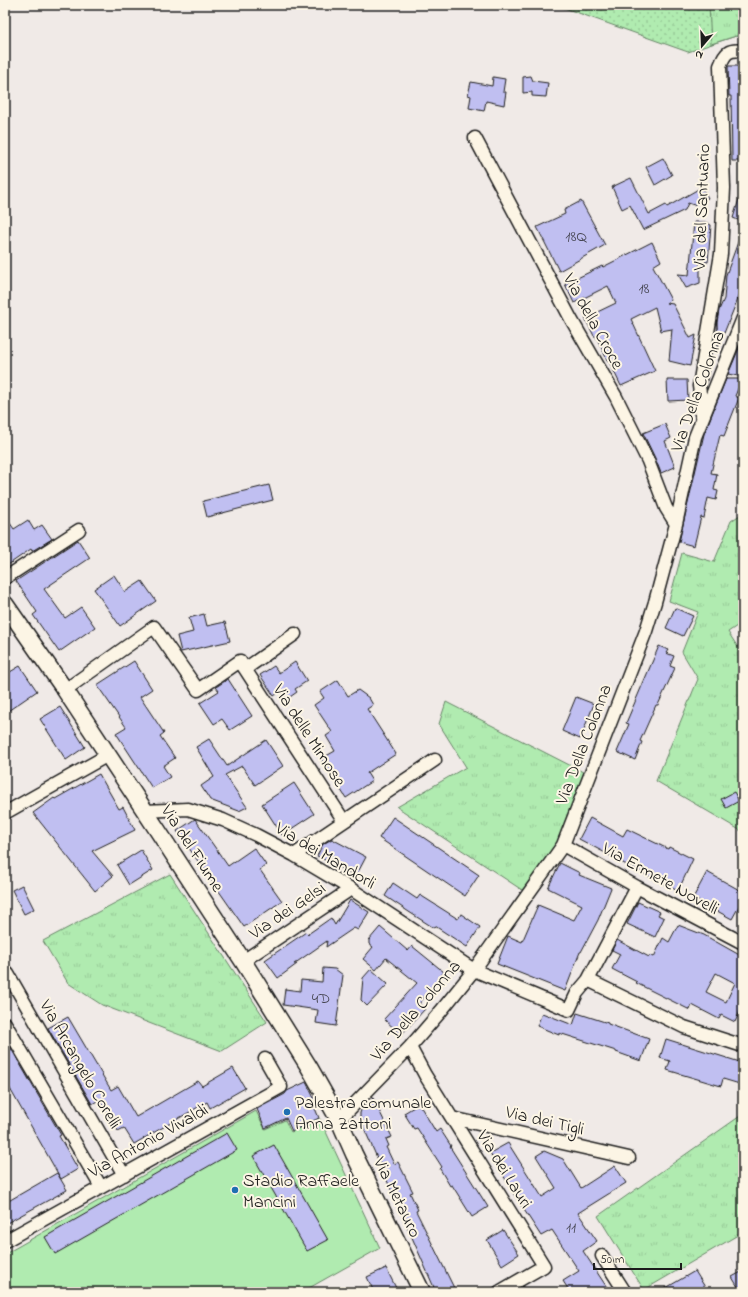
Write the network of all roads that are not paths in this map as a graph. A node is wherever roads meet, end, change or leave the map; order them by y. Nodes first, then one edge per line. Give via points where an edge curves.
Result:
1 (743, 51) edge
2 (475, 138) dead end
3 (743, 318) edge
4 (699, 427) junction
5 (676, 524) junction
6 (79, 530) dead end
7 (5, 578) edge
8 (5, 604) edge
9 (294, 634) dead end
10 (245, 669) junction
11 (65, 690) junction
12 (108, 755) junction
13 (435, 760) dead end
14 (145, 811) junction
15 (5, 813) edge
16 (344, 821) junction
17 (563, 845) junction
18 (294, 855) junction
19 (637, 887) junction
20 (351, 889) junction
21 (743, 943) edge
22 (243, 961) junction
23 (474, 970) junction
24 (7, 975) edge
25 (588, 980) junction
26 (5, 1023) edge
27 (743, 1046) edge
28 (410, 1047) junction
29 (265, 1059) dead end
30 (452, 1118) junction
31 (339, 1120) junction
32 (629, 1158) dead end
33 (124, 1175) junction
34 (101, 1187) junction
35 (5, 1241) edge
36 (602, 1256) dead end
37 (422, 1292) edge
38 (499, 1292) edge
39 (625, 1292) edge

1 - 4 street, Via del Santuario via 728,52 720,66 723,220 721,254 699,386 702,407
2 - 5 street, Via della Croce via 571,320 616,397 648,461 666,508
3 - 4 street, Via Della Colonna
4 - 5 street, Via Della Colonna
5 - 17 street, Via Della Colonna via 646,631
6 - 7 street
8 - 11 street, Via del Fiume
9 - 10 street
10 - 11 street via 240,661 198,690 154,627
10 - 16 street, Via delle Mimose
11 - 12 street, Via del Fiume
12 - 14 street, Via del Fiume
12 - 15 street
13 - 16 street
14 - 18 street, Via dei Mandorli via 188,809 223,820
14 - 22 street, Via del Fiume
16 - 18 street
17 - 19 street, Via Ermete Novelli
17 - 23 street, Via Della Colonna
18 - 20 street, Via dei Mandorli
19 - 21 street, Via Ermete Novelli
19 - 25 street
20 - 22 street, Via dei Gelsi
20 - 23 street, Via dei Mandorli
22 - 31 street, Via del Fiume
23 - 25 street, Via dei Mandorli via 569,1010 577,993
23 - 28 street, Via Della Colonna
24 - 33 street, Via Arcangelo Corelli
25 - 27 street via 684,1027
26 - 34 street
28 - 30 street, Via dei Lauri
28 - 31 street, Via Della Colonna
29 - 33 street, Via Antonio Vivaldi via 281,1087
30 - 32 street, Via dei Tigli
30 - 38 street, Via dei Lauri via 544,1266
31 - 37 street, Via Metauro
33 - 34 street, Via Antonio Vivaldi
34 - 35 street, Via Antonio Vivaldi
36 - 39 street

